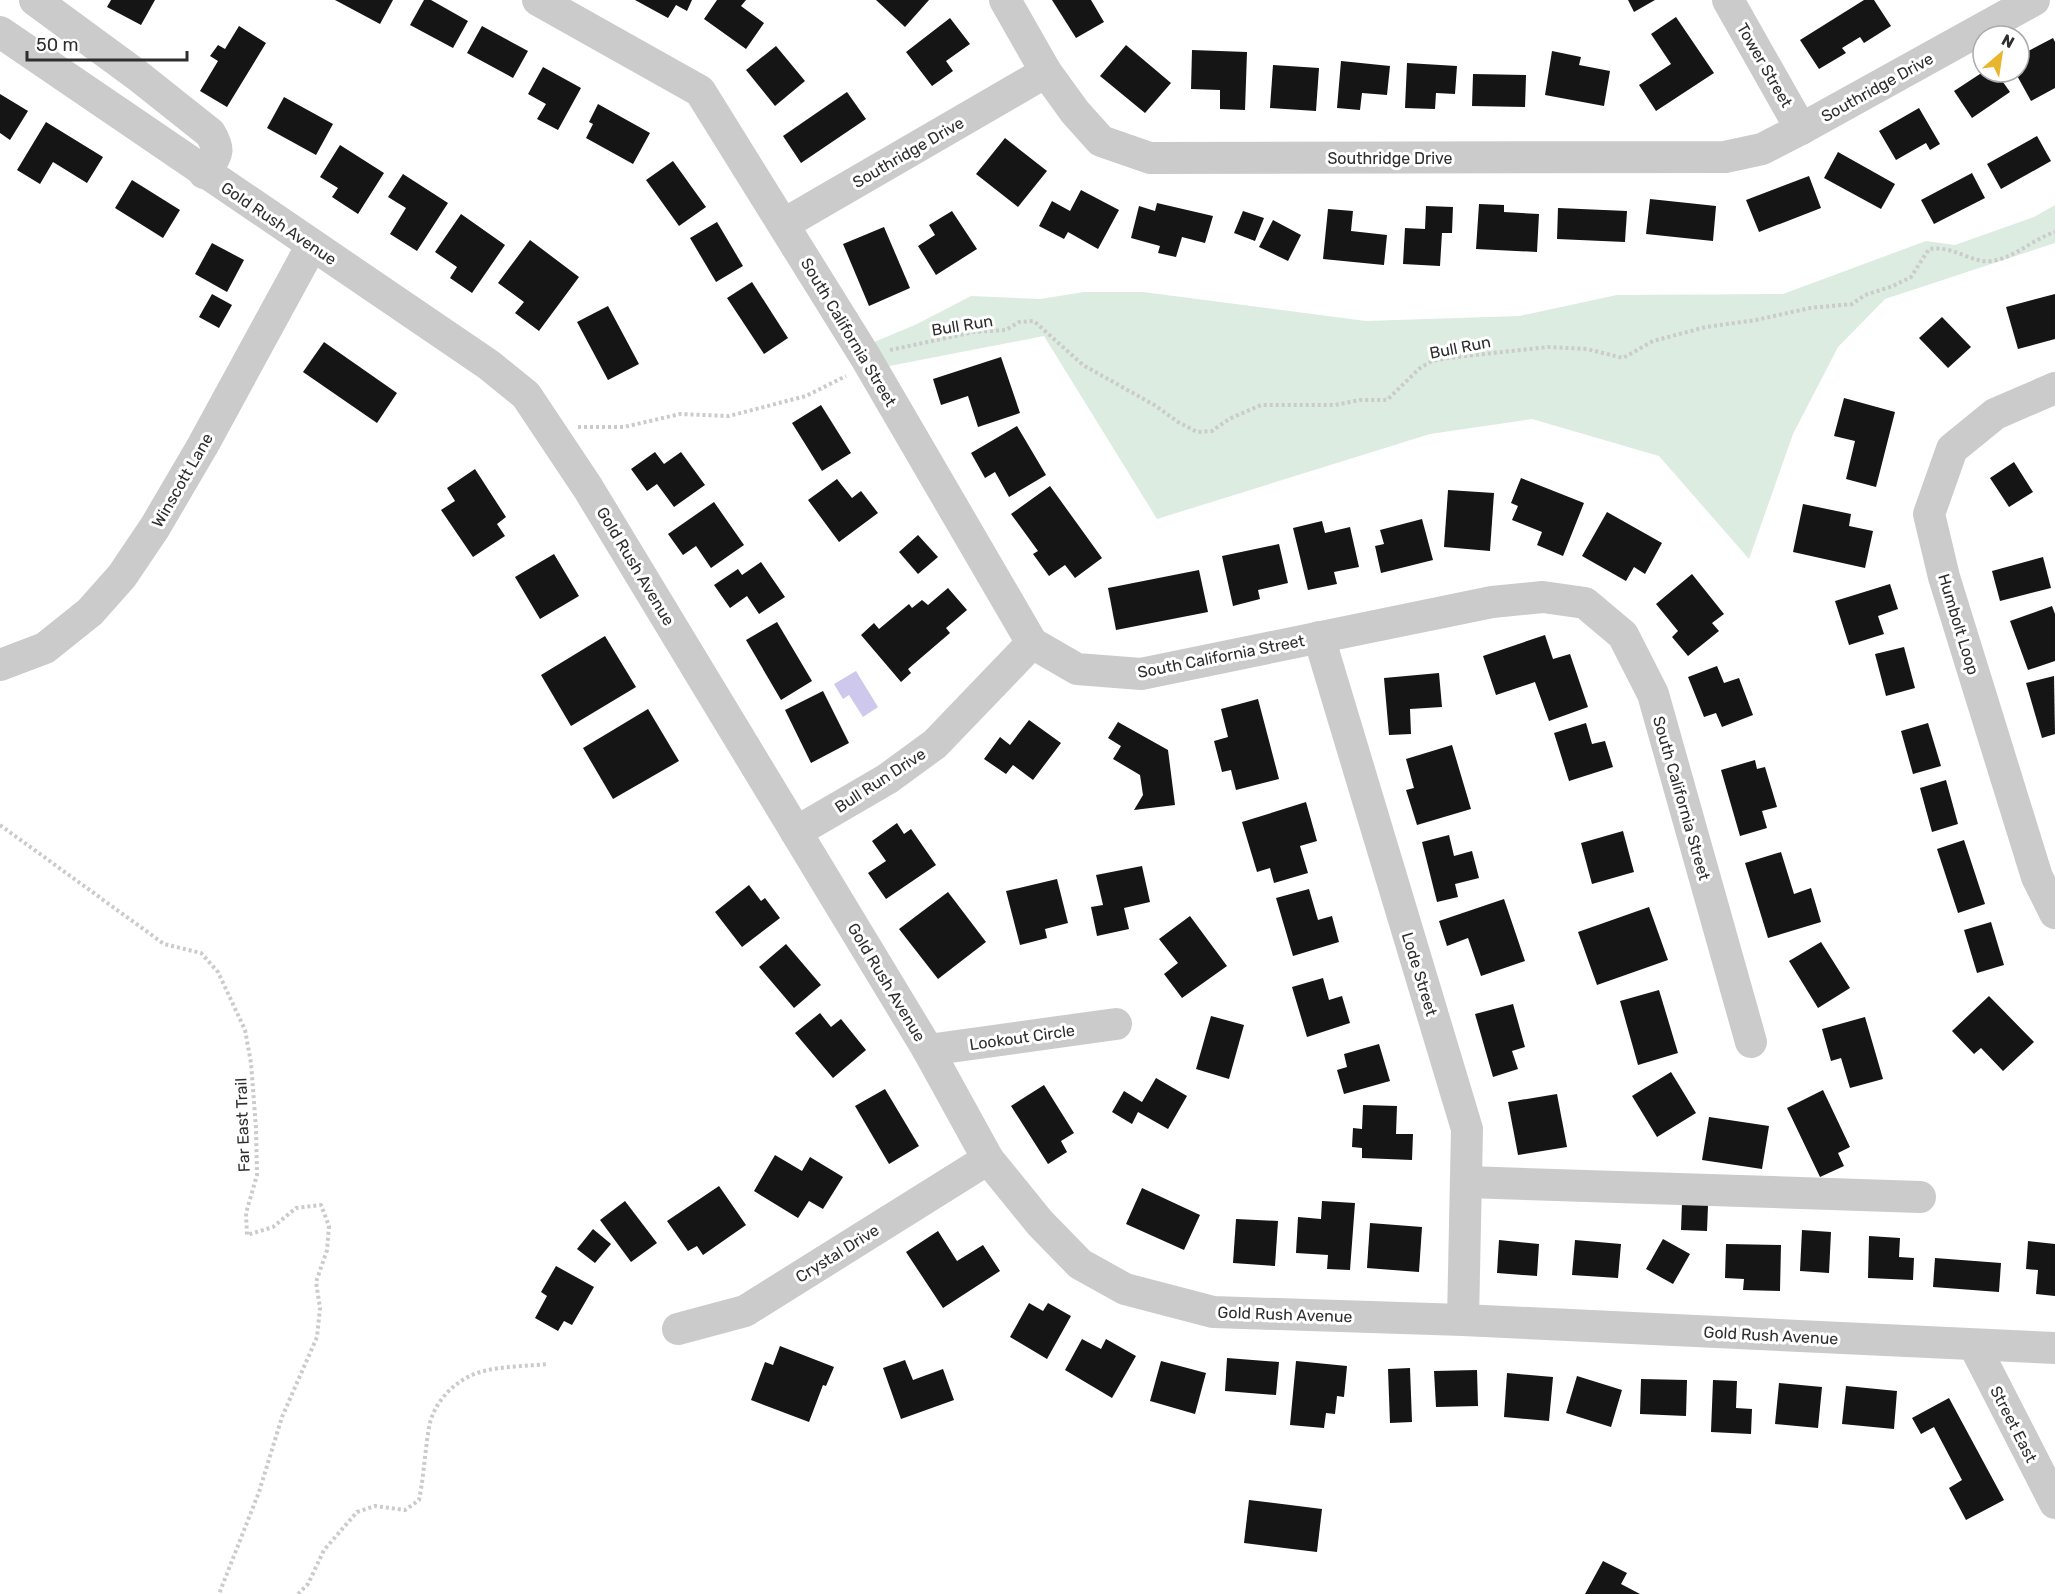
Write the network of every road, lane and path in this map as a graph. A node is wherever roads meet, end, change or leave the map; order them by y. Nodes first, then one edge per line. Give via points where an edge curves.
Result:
1 (35, 0) edge
2 (538, 0) edge
3 (1005, 0) edge
4 (1728, 0) edge
5 (2034, 0) edge
6 (0, 32) edge
7 (1046, 72) junction
8 (1801, 129) junction
9 (204, 172) junction
10 (784, 224) junction
11 (2055, 232) edge
12 (312, 245) junction
13 (889, 350) dead end
14 (850, 374) dead end
15 (2055, 388) edge
16 (576, 427) dead end
17 (1318, 637) junction
18 (1032, 643) junction
19 (0, 666) edge
20 (0, 825) edge
21 (796, 832) junction
22 (2055, 913) edge
23 (1116, 1024) dead end
24 (1751, 1042) dead end
25 (928, 1050) junction
26 (988, 1159) junction
27 (1467, 1182) junction
28 (1920, 1197) dead end
29 (1464, 1320) junction
30 (678, 1329) dead end
31 (1974, 1345) junction
32 (2055, 1348) edge
33 (548, 1364) dead end
34 (2055, 1503) edge
35 (219, 1594) edge
36 (298, 1594) edge

1 - 9 street via 210,133 217,145 216,154
2 - 10 street, South California Street via 700,91
3 - 7 street
4 - 8 street, Tower Street
5 - 8 street, Southridge Drive
6 - 9 street, Gold Rush Avenue
7 - 8 street, Southridge Drive via 1101,141 1150,158 1725,157 1762,149
7 - 10 street, Southridge Drive
9 - 12 street, Gold Rush Avenue
10 - 18 street, South California Street
11 - 13 path, Bull Run via 1991,261 1929,249 1911,277 1852,303 1706,327 1653,341 1623,358 1587,349 1548,347 1456,357 1420,368 1386,400 1261,405 1212,431 1197,432 1083,365 1034,321 1019,322 1006,330 974,332
12 - 19 street, Winscott Lane via 203,445 122,576 90,612 45,648
12 - 21 street, Gold Rush Avenue via 489,364 526,395 588,488
14 - 16 path via 806,396 729,416 680,414 624,427
15 - 22 street, Humbolt Loop via 1995,414 1952,449 1929,514 1944,577 2037,877
17 - 18 street, South California Street via 1141,674 1077,669
17 - 24 street, South California Street via 1492,602 1543,597 1585,603 1623,635 1653,694
17 - 27 street, Lode Street via 1467,1129
18 - 21 street, Bull Run Drive via 935,744 887,779
20 - 35 path, Far East Trail via 164,944 201,953 218,972 245,1030 251,1063 257,1175 246,1214 247,1235 273,1227 296,1208 321,1205 329,1226 327,1250 316,1282 320,1308 317,1337 282,1417 260,1492
21 - 25 street, Gold Rush Avenue
23 - 25 street, Lookout Circle
25 - 26 street, Gold Rush Avenue
26 - 29 street, Gold Rush Avenue via 1040,1223 1080,1264 1125,1289 1213,1312
26 - 30 street, Crystal Drive via 745,1311
27 - 28 street
27 - 29 street, Lode Street
29 - 31 street, Gold Rush Avenue
31 - 32 street, Gold Rush Avenue
31 - 34 street, Street East
33 - 36 path via 483,1371 449,1390 434,1410 429,1426 419,1500 405,1510 375,1506 357,1512 324,1550 308,1584

